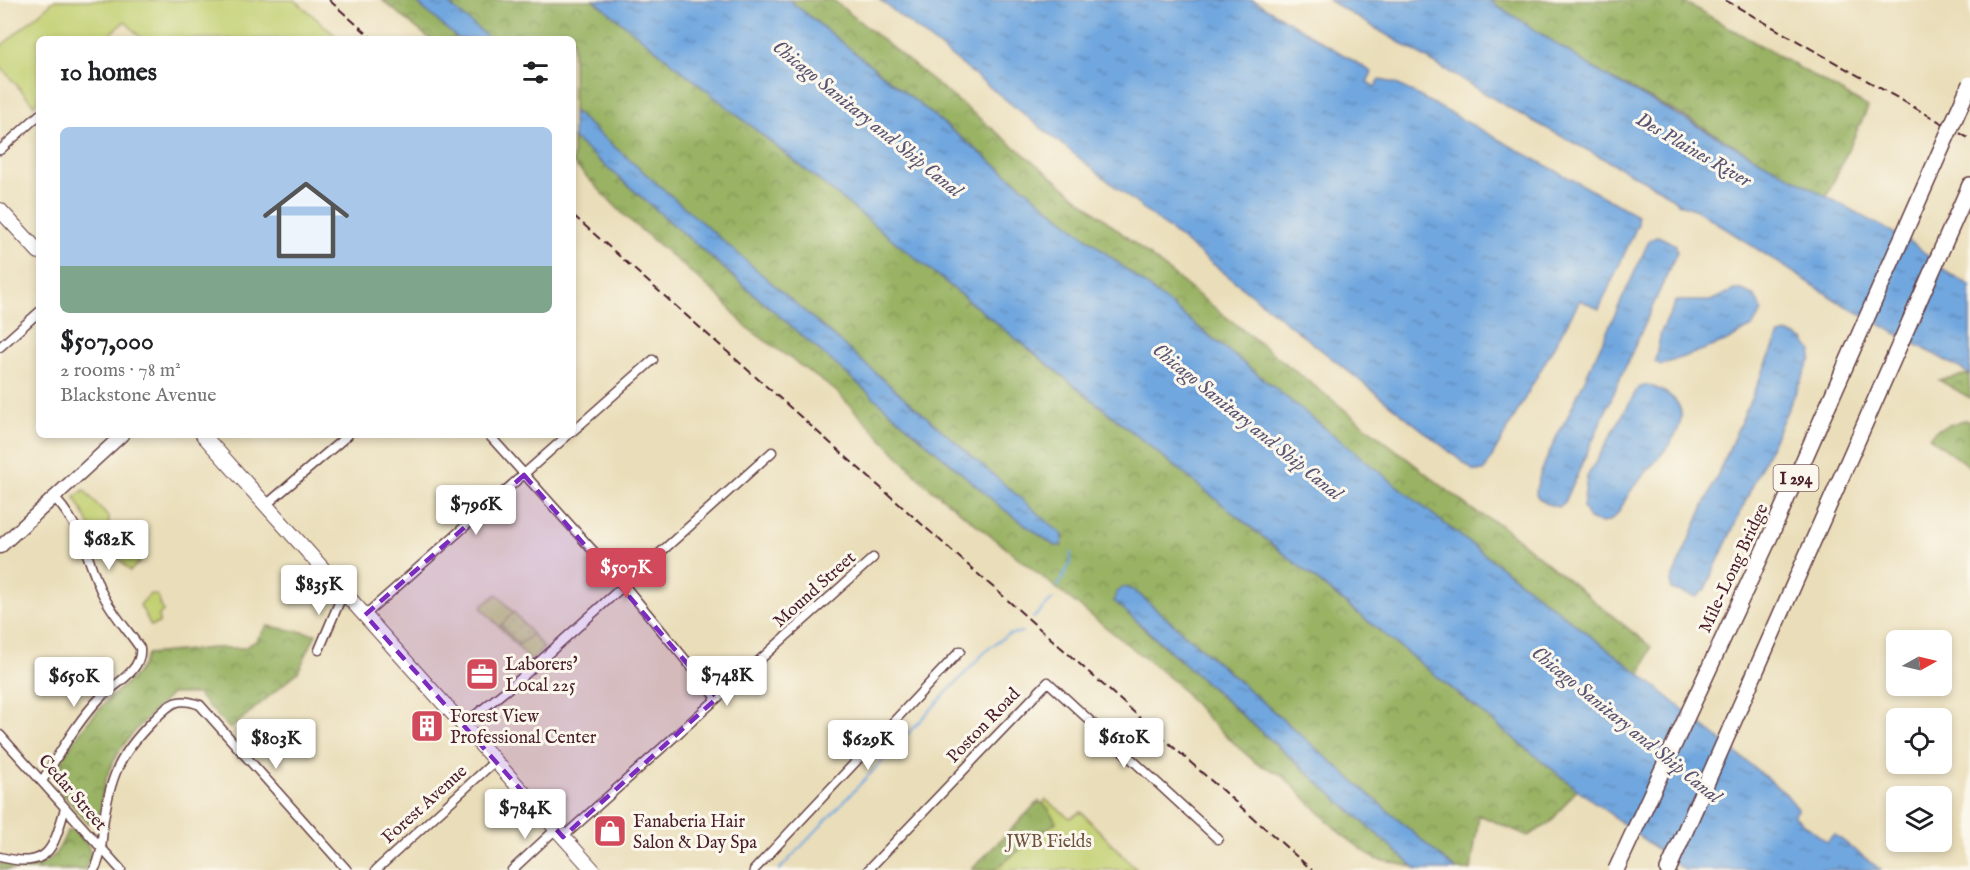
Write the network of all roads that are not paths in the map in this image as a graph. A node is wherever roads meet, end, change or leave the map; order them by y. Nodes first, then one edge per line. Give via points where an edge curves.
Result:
1 (1970, 84) edge
2 (36, 118) edge
3 (0, 150) edge
4 (1970, 184) edge
5 (0, 210) edge
6 (36, 249) edge
7 (36, 315) edge
8 (0, 347) edge
9 (653, 360) dead end
10 (576, 428) edge
11 (119, 438) edge
12 (206, 438) edge
13 (344, 438) edge
14 (492, 438) edge
15 (565, 438) edge
16 (772, 452) dead end
17 (524, 475) junction
18 (54, 497) junction
19 (266, 505) junction
20 (0, 547) edge
21 (873, 558) dead end
22 (623, 584) junction
23 (344, 591) junction
24 (365, 615) junction
25 (319, 650) dead end
26 (960, 651) dead end
27 (717, 698) junction
28 (463, 725) junction
29 (0, 735) edge
30 (495, 761) junction
31 (42, 781) junction
32 (65, 808) junction
33 (560, 833) junction
34 (1218, 839) dead end
35 (100, 848) junction
36 (0, 857) edge
37 (94, 870) edge
38 (121, 870) edge
39 (347, 870) edge
40 (376, 870) edge
41 (512, 870) edge
42 (593, 870) edge
43 (754, 870) edge
44 (868, 870) edge
45 (1616, 870) edge
46 (1668, 870) edge

1 - 45 highway, Mile-Long Bridge / I 294, bridge via 1768,541
2 - 3 street
4 - 46 highway, I 294
5 - 6 main road
7 - 8 street
9 - 10 street
11 - 18 street
12 - 19 main road
13 - 19 street
14 - 17 street
15 - 17 street
16 - 22 street
17 - 22 street
17 - 24 street
18 - 20 street
18 - 31 street via 73,521 101,590 141,655 134,668 92,707
19 - 23 main road
21 - 27 street, Mound Street
22 - 27 street
22 - 28 street
23 - 24 main road
23 - 25 street
24 - 28 main road
26 - 43 street
27 - 33 street, Mound Street
28 - 30 main road
29 - 31 street, Cedar Street
30 - 33 main road
30 - 40 street, Forest Avenue
31 - 32 street, Cedar Street
32 - 35 street, Cedar Street
32 - 36 street via 57,837 43,857 32,862
33 - 41 street, Mound Street
33 - 42 main road
34 - 44 street, Poston Road via 1048,682
35 - 37 street
35 - 38 street, Cedar Street
35 - 39 street via 107,795 121,759 131,743 171,704 185,699 200,705

